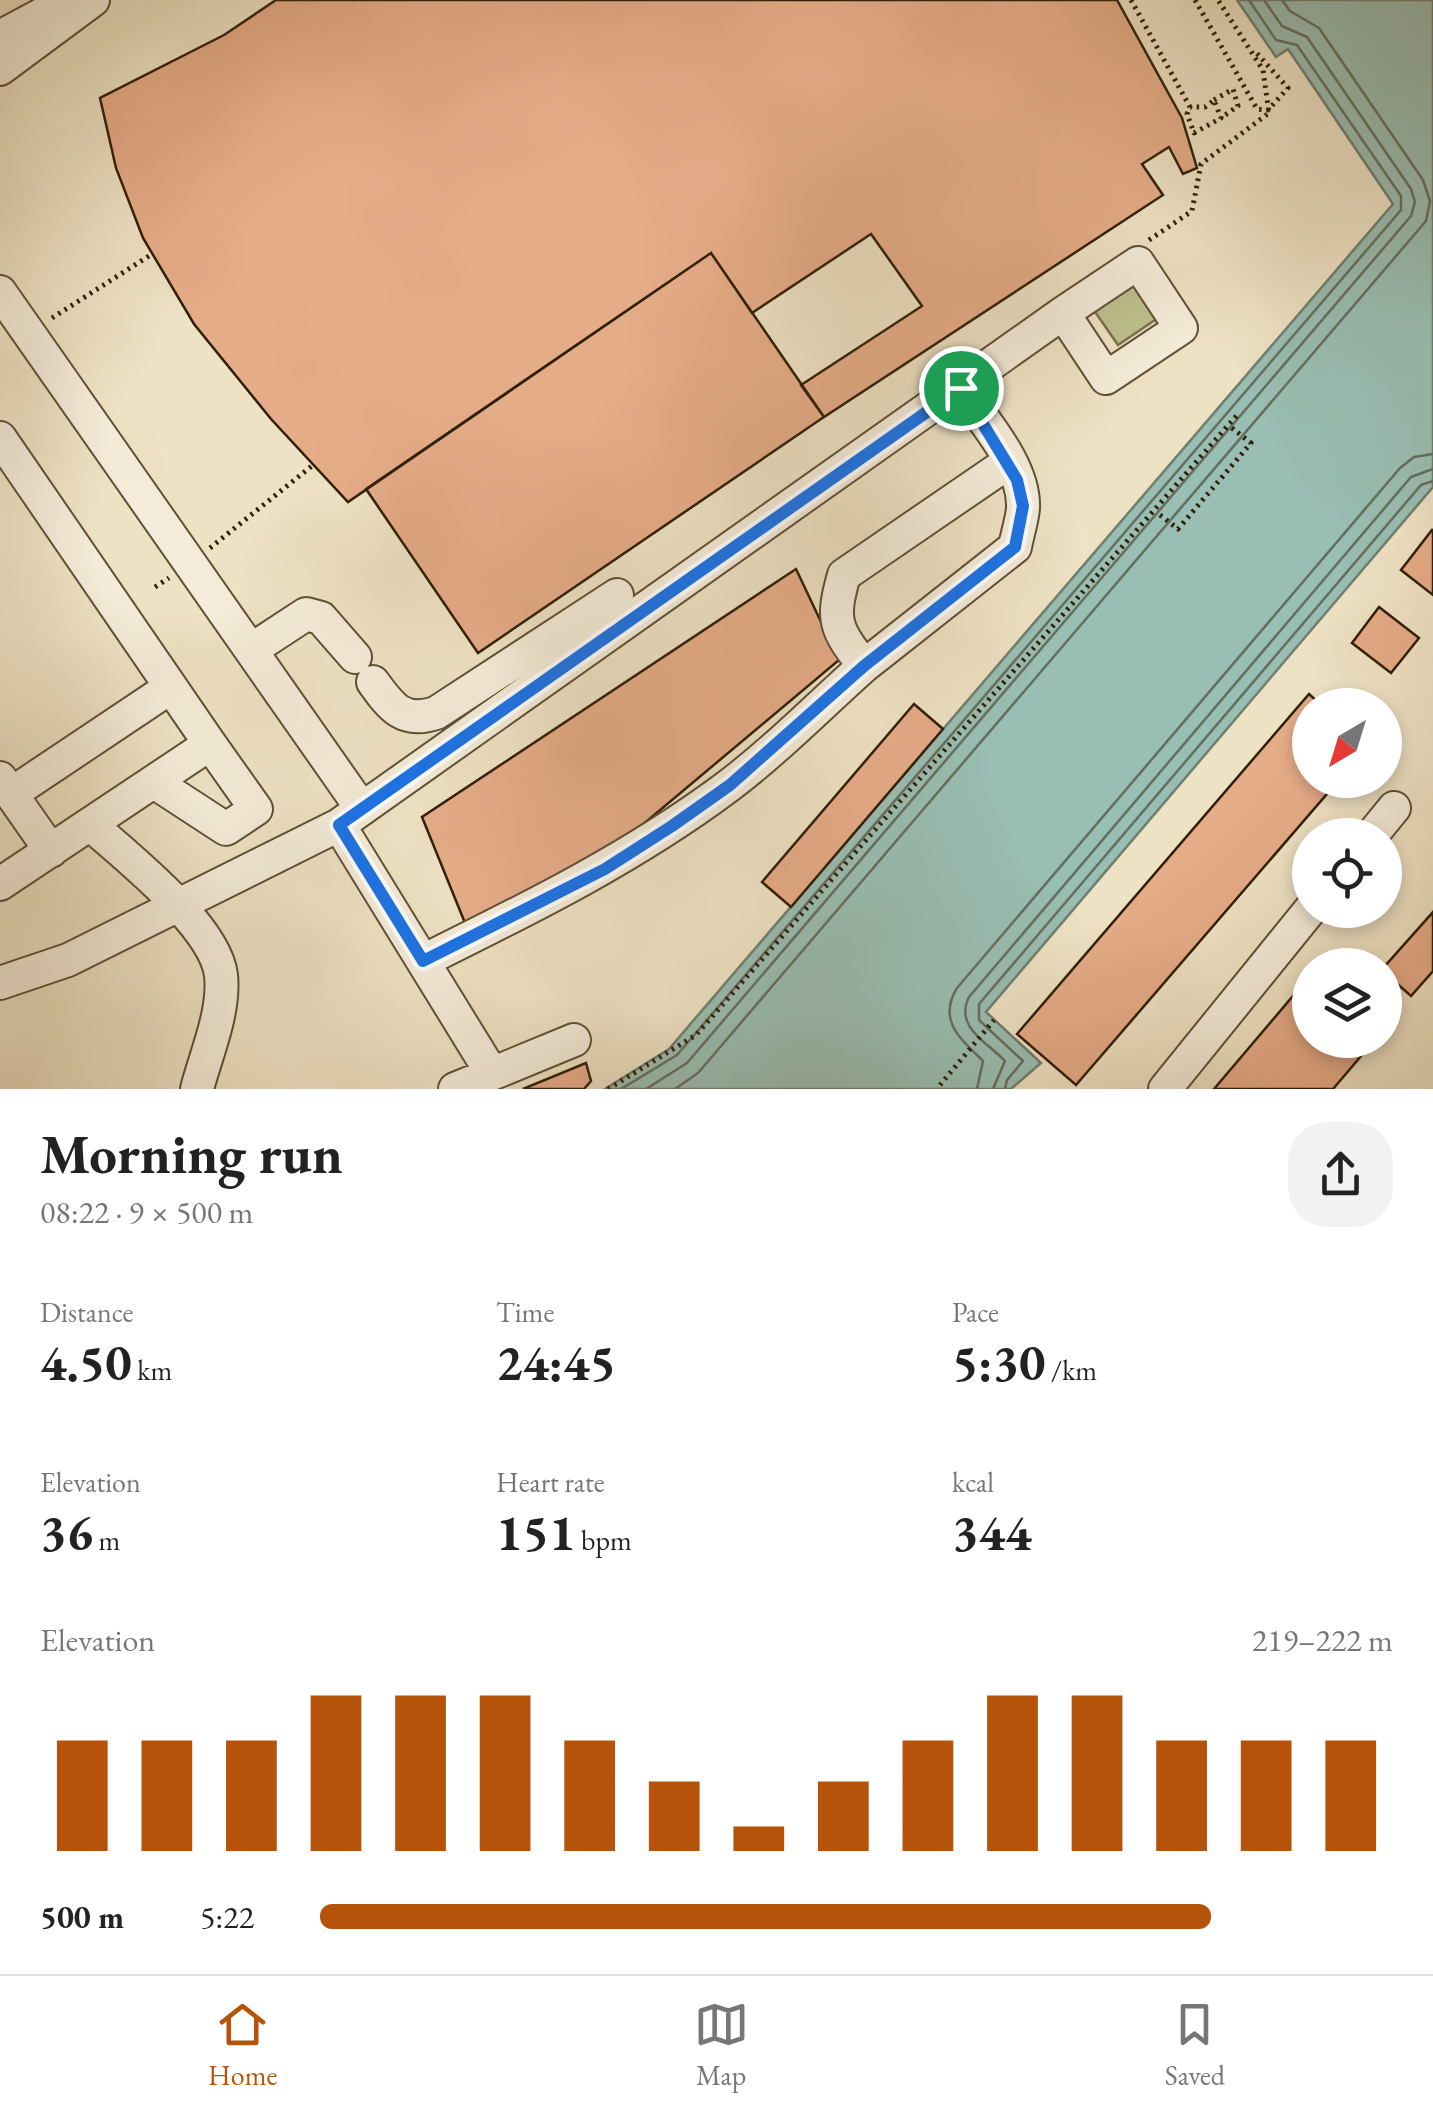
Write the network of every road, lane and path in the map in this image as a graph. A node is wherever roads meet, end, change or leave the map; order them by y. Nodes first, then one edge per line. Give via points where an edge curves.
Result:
1 (69, 0) edge
2 (93, 0) edge
3 (1132, 0) edge
4 (1192, 0) edge
5 (1218, 0) edge
6 (1240, 34) junction
7 (0, 37) edge
8 (0, 69) edge
9 (1214, 100) junction
10 (1190, 107) junction
11 (1268, 110) junction
12 (1221, 118) junction
13 (152, 254) dead end
14 (1138, 263) junction
15 (0, 292) edge
16 (1063, 314) junction
17 (38, 328) dead end
18 (961, 388) junction
19 (1238, 414) dead end
20 (1228, 425) junction
21 (0, 438) edge
22 (1009, 462) junction
23 (313, 465) dead end
24 (1160, 515) dead end
25 (190, 564) junction
26 (154, 587) dead end
27 (617, 595) dead end
28 (251, 650) junction
29 (864, 666) junction
30 (171, 687) junction
31 (210, 744) junction
32 (154, 782) junction
33 (5, 786) edge
34 (1394, 808) dead end
35 (351, 817) junction
36 (1386, 818) edge
37 (90, 825) junction
38 (51, 851) junction
39 (0, 884) edge
40 (181, 906) junction
41 (1295, 928) edge
42 (423, 961) junction
43 (0, 983) edge
44 (994, 1020) dead end
45 (574, 1040) dead end
46 (491, 1072) junction
47 (940, 1085) dead end
48 (196, 1089) edge
49 (455, 1089) edge
50 (608, 1089) edge
51 (1165, 1089) edge

1 - 7 street
2 - 8 street
3 - 10 path
4 - 11 path via 1256,109
5 - 6 path
6 - 11 path via 1263,70
6 - 11 path via 1288,88
9 - 10 path
9 - 12 path
9 - 12 path via 1233,89 1238,106
10 - 12 path via 1194,133
11 - 14 path via 1201,164 1192,212 1146,241
13 - 17 path
14 - 16 street
14 - 16 street via 1182,328 1106,378
15 - 25 street
16 - 18 street
18 - 22 street
18 - 35 street
19 - 20 path
20 - 24 path via 1251,443 1178,529
20 - 50 path via 696,1036
21 - 30 street
22 - 29 street via 1023,506 1015,547
22 - 29 street via 844,575 833,614
23 - 25 path
25 - 26 path
25 - 28 street
27 - 28 street via 421,718 392,708 321,618 306,614
28 - 35 street
29 - 42 street via 730,785 672,826 605,869
30 - 31 street
30 - 33 street
31 - 32 street
31 - 32 street via 256,809 226,828
32 - 37 street
33 - 38 street
34 - 36 street
35 - 40 street
35 - 42 street
37 - 38 street
37 - 40 street
38 - 39 street
40 - 43 street via 68,960
40 - 48 street via 221,975
41 - 51 street
42 - 46 street
44 - 47 path
45 - 46 street
46 - 49 street

